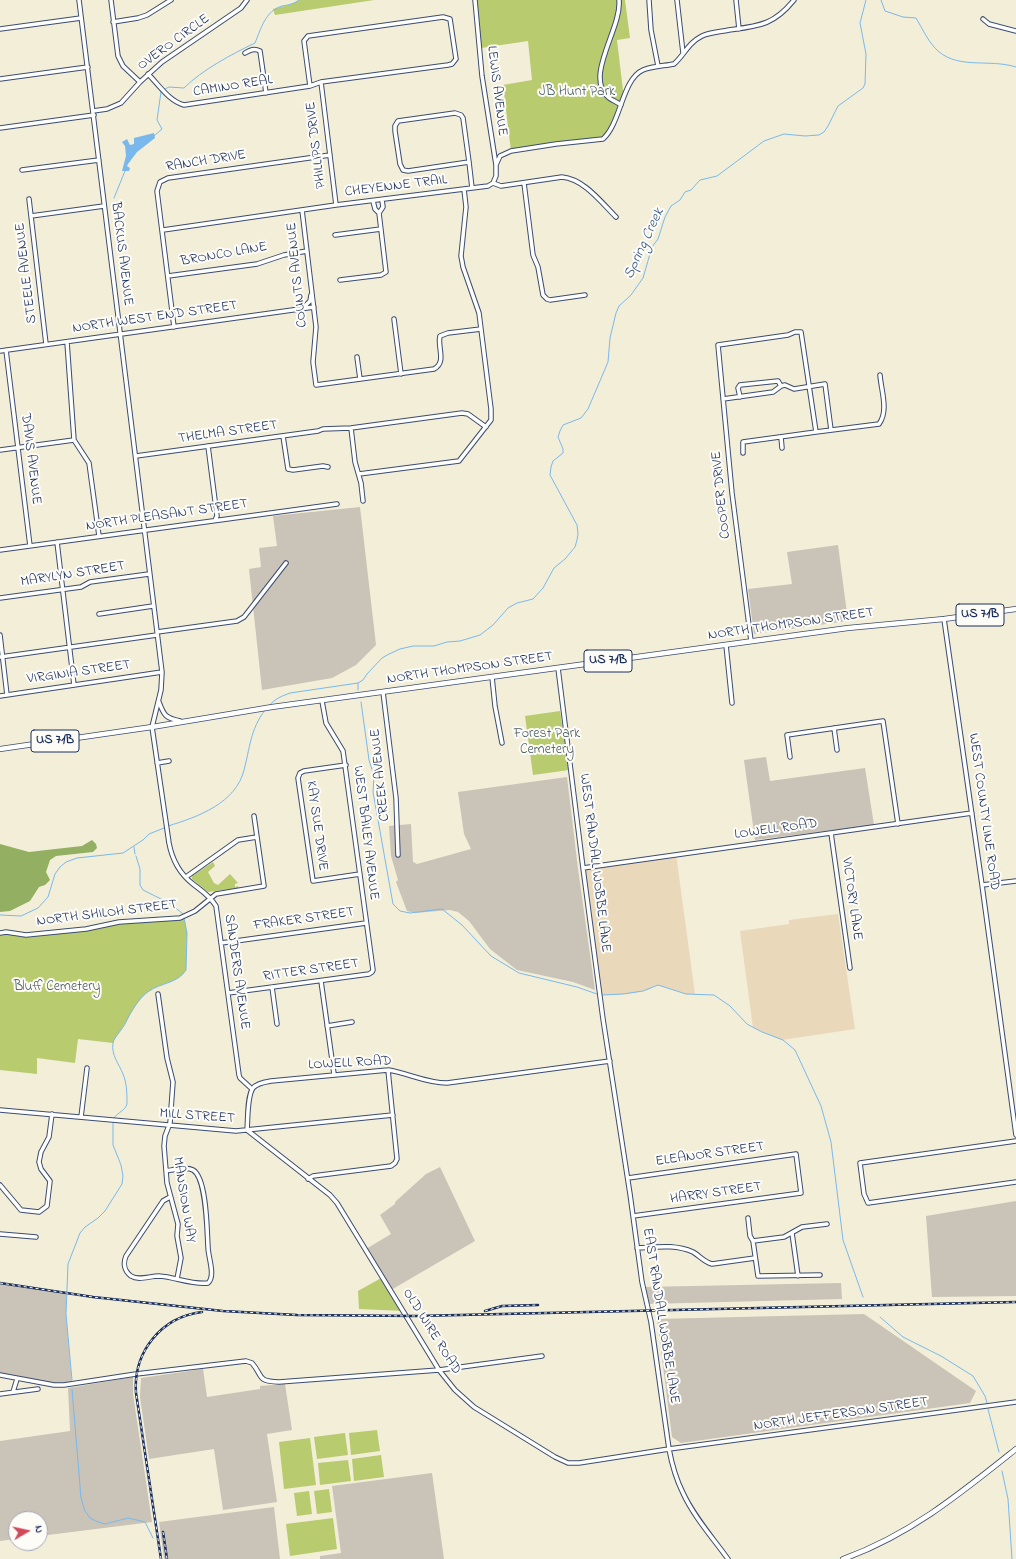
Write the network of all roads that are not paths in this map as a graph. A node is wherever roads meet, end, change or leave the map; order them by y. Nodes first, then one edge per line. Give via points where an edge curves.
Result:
1 (79, 0) edge
2 (111, 0) edge
3 (171, 0) edge
4 (247, 0) edge
5 (475, 0) edge
6 (619, 0) edge
7 (649, 0) edge
8 (677, 0) edge
9 (736, 0) edge
10 (794, 0) edge
11 (82, 18) junction
12 (983, 19) dead end
13 (113, 22) junction
14 (0, 29) edge
15 (740, 29) junction
16 (1016, 31) edge
17 (245, 53) dead end
18 (683, 53) junction
19 (658, 66) junction
20 (88, 67) junction
21 (148, 74) junction
22 (0, 79) edge
23 (140, 82) junction
24 (321, 82) junction
25 (310, 86) junction
26 (266, 93) junction
27 (621, 105) junction
28 (93, 113) junction
29 (0, 128) edge
30 (330, 155) junction
31 (99, 160) junction
32 (469, 162) junction
33 (496, 165) junction
34 (22, 170) dead end
35 (493, 183) junction
36 (524, 183) junction
37 (472, 188) junction
38 (464, 189) junction
39 (29, 199) dead end
40 (382, 200) junction
41 (373, 201) junction
42 (336, 205) junction
43 (104, 206) junction
44 (302, 210) junction
45 (379, 213) junction
46 (31, 216) junction
47 (616, 217) dead end
48 (381, 229) junction
49 (163, 230) junction
50 (336, 235) dead end
51 (307, 251) junction
52 (168, 276) junction
53 (340, 280) dead end
54 (312, 290) junction
55 (585, 295) dead end
56 (314, 307) junction
57 (300, 309) junction
58 (394, 319) dead end
59 (174, 327) junction
60 (481, 329) junction
61 (120, 334) junction
62 (68, 342) junction
63 (46, 344) junction
64 (6, 350) junction
65 (0, 351) edge
66 (357, 357) dead end
67 (401, 374) junction
68 (880, 375) dead end
69 (360, 379) junction
70 (781, 386) junction
71 (810, 387) junction
72 (740, 397) junction
73 (723, 399) junction
74 (486, 427) junction
75 (351, 428) junction
76 (831, 430) junction
77 (816, 432) junction
78 (283, 436) junction
79 (781, 437) junction
80 (74, 440) junction
81 (208, 446) junction
82 (18, 447) junction
83 (782, 448) dead end
84 (0, 450) edge
85 (743, 453) dead end
86 (136, 456) junction
87 (328, 467) dead end
88 (359, 474) junction
89 (364, 501) dead end
90 (337, 504) dead end
91 (215, 520) junction
92 (144, 530) junction
93 (99, 536) junction
94 (57, 542) junction
95 (30, 546) junction
96 (0, 550) edge
97 (286, 563) dead end
98 (149, 574) junction
99 (63, 589) junction
100 (0, 598) edge
101 (153, 606) junction
102 (1016, 609) edge
103 (98, 614) dead end
104 (944, 619) junction
105 (157, 634) junction
106 (0, 635) edge
107 (750, 641) junction
108 (726, 645) junction
109 (70, 647) junction
110 (1, 656) edge
111 (558, 668) junction
112 (162, 672) junction
113 (492, 677) junction
114 (74, 685) junction
115 (383, 692) junction
116 (7, 695) junction
117 (0, 696) edge
118 (322, 701) junction
119 (159, 702) junction
120 (732, 703) dead end
121 (183, 722) junction
122 (152, 727) junction
123 (834, 728) junction
124 (502, 743) dead end
125 (0, 749) edge
126 (837, 750) dead end
127 (790, 757) dead end
128 (169, 762) dead end
129 (157, 763) junction
130 (346, 765) junction
131 (972, 813) junction
132 (254, 816) dead end
133 (898, 824) junction
134 (831, 833) junction
135 (257, 837) junction
136 (398, 855) dead end
137 (583, 868) junction
138 (360, 874) junction
139 (186, 878) junction
140 (1016, 881) edge
141 (982, 886) junction
142 (211, 898) junction
143 (366, 923) junction
144 (0, 933) edge
145 (221, 943) junction
146 (850, 968) dead end
147 (372, 972) joint
148 (321, 981) junction
149 (272, 987) junction
150 (228, 993) junction
151 (158, 994) dead end
152 (352, 1022) dead end
153 (277, 1024) dead end
154 (327, 1026) junction
155 (610, 1061) junction
156 (87, 1068) dead end
157 (388, 1070) junction
158 (334, 1074) junction
159 (252, 1089) junction
160 (0, 1110) edge
161 (52, 1114) junction
162 (392, 1115) junction
163 (81, 1117) junction
164 (169, 1126) junction
165 (247, 1130) junction
166 (1016, 1135) edge
167 (1016, 1141) edge
168 (166, 1171) junction
169 (628, 1178) junction
170 (308, 1179) junction
171 (1016, 1182) edge
172 (0, 1185) edge
173 (801, 1193) joint
174 (170, 1197) junction
175 (633, 1216) junction
176 (748, 1218) dead end
177 (827, 1224) dead end
178 (792, 1233) junction
179 (0, 1234) edge
180 (36, 1237) dead end
181 (753, 1241) junction
182 (637, 1248) junction
183 (755, 1258) junction
184 (820, 1275) dead end
185 (798, 1276) junction
186 (177, 1279) junction
187 (542, 1356) dead end
188 (440, 1370) junction
189 (0, 1375) edge
190 (17, 1379) junction
191 (38, 1389) dead end
192 (12, 1392) junction
193 (0, 1394) edge
194 (1016, 1402) edge
195 (1016, 1449) edge
196 (669, 1450) junction
197 (728, 1559) edge
198 (843, 1559) edge

1 - 11 street, BACKUS AVENUE
2 - 13 street
3 - 13 street via 147,15
4 - 21 street, OVERO CIRCLE via 240,8
5 - 33 street, LEWIS AVENUE via 482,76
6 - 27 street via 619,16 602,64 600,80 602,89 608,97
7 - 19 street via 651,30
8 - 18 street
9 - 15 street
10 - 15 street via 771,21
11 - 14 street
11 - 20 street, BACKUS AVENUE
12 - 16 street via 988,24
13 - 23 street via 120,62
15 - 18 street via 702,37 694,41
17 - 26 street via 252,49 260,51
18 - 19 street via 674,64
19 - 27 street via 637,74 630,83
20 - 22 street
20 - 28 street, BACKUS AVENUE
21 - 23 street, OVERO CIRCLE
21 - 26 street, CAMINO REAL via 170,97 184,105
23 - 28 street, OVERO CIRCLE via 121,103
24 - 25 street, CAMINO REAL
24 - 25 street, CAMINO REAL via 452,64 456,59 450,19 443,17 308,36 304,41
24 - 30 street, PHILLIPS DRIVE
25 - 26 street, CAMINO REAL
27 - 33 street via 612,128 603,139 509,152 500,156
28 - 29 street, OVERO CIRCLE
28 - 31 street, BACKUS AVENUE
30 - 42 street, PHILLIPS DRIVE
30 - 49 street, RANCH DRIVE via 164,179 157,190
31 - 34 street
31 - 43 street, BACKUS AVENUE
32 - 32 street via 461,115 455,113 402,120 396,124 400,164 403,170
32 - 37 street
33 - 35 street, LEWIS AVENUE
35 - 36 street, CHEYENNE TRAIL via 501,186
35 - 37 street, CHEYENNE TRAIL
36 - 47 street, CHEYENNE TRAIL via 562,177 574,179
36 - 55 street via 533,254 543,295 550,300
37 - 38 street, CHEYENNE TRAIL
38 - 40 street, CHEYENNE TRAIL
38 - 60 street via 466,207 461,256 478,309
39 - 46 street, STEELE AVENUE
40 - 41 street, CHEYENNE TRAIL
40 - 45 street via 383,207
41 - 42 street, CHEYENNE TRAIL
41 - 45 street
42 - 44 street, CHEYENNE TRAIL
43 - 46 street
43 - 61 street, BACKUS AVENUE
44 - 49 street, CHEYENNE TRAIL
44 - 51 street, COUNTS AVENUE
45 - 48 street
46 - 63 street, STEELE AVENUE
48 - 50 street
48 - 53 street via 385,273
49 - 52 street, RANCH DRIVE
51 - 52 street, BRONCO LANE via 257,264
51 - 54 street, COUNTS AVENUE
52 - 59 street, RANCH DRIVE
54 - 56 street, COUNTS AVENUE
54 - 57 street via 310,301
56 - 57 street, NORTH WEST END STREET
56 - 69 street, COUNTS AVENUE via 316,327 313,362 316,385
57 - 59 street, NORTH WEST END STREET
58 - 67 street
59 - 61 street, NORTH WEST END STREET
60 - 67 street via 445,333 439,337 441,361 438,367
60 - 74 street via 492,416
61 - 62 street, NORTH WEST END STREET
61 - 86 street, BACKUS AVENUE
62 - 63 street, NORTH WEST END STREET
62 - 80 street
63 - 64 street, NORTH WEST END STREET
64 - 65 street, NORTH WEST END STREET
64 - 82 street, DAVIS AVENUE
66 - 69 street
67 - 69 street
68 - 76 street via 884,410 879,424
70 - 71 street via 794,389
70 - 72 street via 772,392
70 - 72 street via 778,380 740,385
71 - 73 street, COOPER DRIVE via 801,332 795,332 788,336 718,346
71 - 76 street via 825,384
71 - 77 street
72 - 73 street
73 - 107 street, COOPER DRIVE
74 - 75 street, THELMA STREET via 468,414 462,413
74 - 88 street via 459,461
75 - 78 street, THELMA STREET via 323,429
75 - 88 street
76 - 77 street
77 - 79 street
78 - 81 street, THELMA STREET
78 - 87 street via 288,468 293,470
79 - 83 street
79 - 85 street via 743,442
80 - 82 street
80 - 93 street via 89,462
81 - 86 street, THELMA STREET
81 - 91 street via 217,516
82 - 84 street
82 - 95 street, DAVIS AVENUE
86 - 92 street, BACKUS AVENUE
88 - 89 street
90 - 91 street, NORTH PLEASANT STREET
91 - 92 street, NORTH PLEASANT STREET
92 - 93 street, NORTH PLEASANT STREET
92 - 98 street, BACKUS AVENUE
93 - 94 street, NORTH PLEASANT STREET
94 - 95 street, NORTH PLEASANT STREET
94 - 99 street
95 - 96 street, NORTH PLEASANT STREET
97 - 105 street via 244,616 237,621
98 - 99 street, MARYLYN STREET via 90,582 80,587
98 - 101 street, BACKUS AVENUE
99 - 100 street, MARYLYN STREET
99 - 109 street
101 - 103 street
101 - 105 street, BACKUS AVENUE
102 - 104 main road, US 71B
104 - 107 main road, NORTH THOMPSON STREET / US 71B via 866,625
104 - 131 street, WEST COUNTY LINE ROAD
105 - 109 street
105 - 112 street, BACKUS AVENUE
106 - 110 street
107 - 108 main road, NORTH THOMPSON STREET / US 71B
108 - 111 main road, NORTH THOMPSON STREET / US 71B
108 - 120 street
109 - 110 street
109 - 114 street
110 - 116 street
111 - 113 main road, NORTH THOMPSON STREET / US 71B
111 - 137 street, WEST RANDALL WOBBE LANE
112 - 114 street, VIRGINIA STREET
112 - 119 street, BACKUS AVENUE
113 - 115 main road, NORTH THOMPSON STREET / US 71B
113 - 124 street via 494,706
114 - 116 street, VIRGINIA STREET
115 - 118 main road, NORTH THOMPSON STREET / US 71B
115 - 136 street, CREEK AVENUE via 396,797
116 - 117 street, VIRGINIA STREET
118 - 121 main road, NORTH THOMPSON STREET / US 71B
118 - 130 street, WEST BAILEY AVENUE via 326,723 341,746
119 - 121 street via 165,716
119 - 122 street, BACKUS AVENUE
121 - 122 main road, NORTH THOMPSON STREET / US 71B
122 - 125 main road, NORTH THOMPSON STREET / US 71B
122 - 129 street, SANDERS AVENUE
123 - 126 street
123 - 127 street via 787,735
123 - 133 street via 884,721
128 - 129 street
129 - 139 street, SANDERS AVENUE via 171,852
130 - 138 street, WEST BAILEY AVENUE
130 - 138 street, KAY SUE DRIVE via 304,771 298,778 313,881
131 - 133 street, LOWELL ROAD
131 - 141 street, WEST COUNTY LINE ROAD
132 - 135 street
133 - 134 street, LOWELL ROAD
134 - 137 street, LOWELL ROAD
134 - 146 street, VICTORY LANE
135 - 139 street via 238,840
135 - 142 street via 264,886 216,894
137 - 155 street, WEST RANDALL WOBBE LANE
138 - 143 street, WEST BAILEY AVENUE
139 - 142 street, SANDERS AVENUE
140 - 141 street
141 - 166 street, WEST COUNTY LINE ROAD
142 - 144 street, NORTH SHILOH STREET via 195,911 176,918 119,922 26,935
142 - 145 street, SANDERS AVENUE via 217,911
143 - 145 street, FRAKER STREET
143 - 147 street, WEST BAILEY AVENUE
145 - 150 street, SANDERS AVENUE
147 - 148 street, RITTER STREET
148 - 149 street, RITTER STREET
148 - 154 street
149 - 150 street, RITTER STREET
149 - 153 street
150 - 159 street, SANDERS AVENUE via 239,1075
151 - 164 street, MANSION WAY via 173,1082
152 - 154 street
154 - 158 street
155 - 157 street, LOWELL ROAD via 447,1083 431,1082
155 - 169 street, EAST RANDALL WOBBE LANE
156 - 163 street
157 - 158 street, LOWELL ROAD
157 - 162 street
158 - 159 street, LOWELL ROAD via 271,1081
159 - 165 street
160 - 161 street, MILL STREET
161 - 163 street, MILL STREET
161 - 172 street via 49,1137 39,1162 50,1181 47,1206 39,1212 21,1210
162 - 165 street, MILL STREET
162 - 170 street via 397,1159 395,1163 391,1166 313,1176
163 - 164 street, MILL STREET
164 - 165 street, MILL STREET
164 - 168 street, MANSION WAY via 164,1141
165 - 170 street, OLD WIRE ROAD
167 - 171 street via 860,1162 864,1194 868,1203
168 - 174 street, MANSION WAY
168 - 186 street via 187,1168 194,1170 207,1214 212,1277 210,1282 206,1284
169 - 173 street, ELEANOR STREET via 796,1154
169 - 175 street, EAST RANDALL WOBBE LANE
170 - 188 street, OLD WIRE ROAD via 337,1203
173 - 175 street, HARRY STREET
174 - 186 street, MANSION WAY via 178,1224 181,1253
174 - 186 street via 163,1201 126,1256 124,1263 128,1273 135,1277 160,1276
175 - 182 street, EAST RANDALL WOBBE LANE
176 - 181 street
177 - 178 street via 807,1226
178 - 181 street via 784,1237
178 - 185 street
179 - 180 street
181 - 183 street
182 - 183 street via 684,1248 712,1264
182 - 196 street, EAST RANDALL WOBBE LANE via 651,1322
183 - 185 street via 758,1276
184 - 185 street
187 - 188 street
188 - 190 street via 269,1381 262,1378 252,1363 246,1361 75,1384 54,1385
188 - 196 street, OLD WIRE ROAD via 474,1407 568,1463
189 - 190 street
190 - 192 street
191 - 192 street
192 - 193 street
194 - 196 street, NORTH JEFFERSON STREET
195 - 198 main road via 927,1518 880,1544
196 - 197 street, EAST RANDALL WOBBE LANE via 683,1494 690,1507

